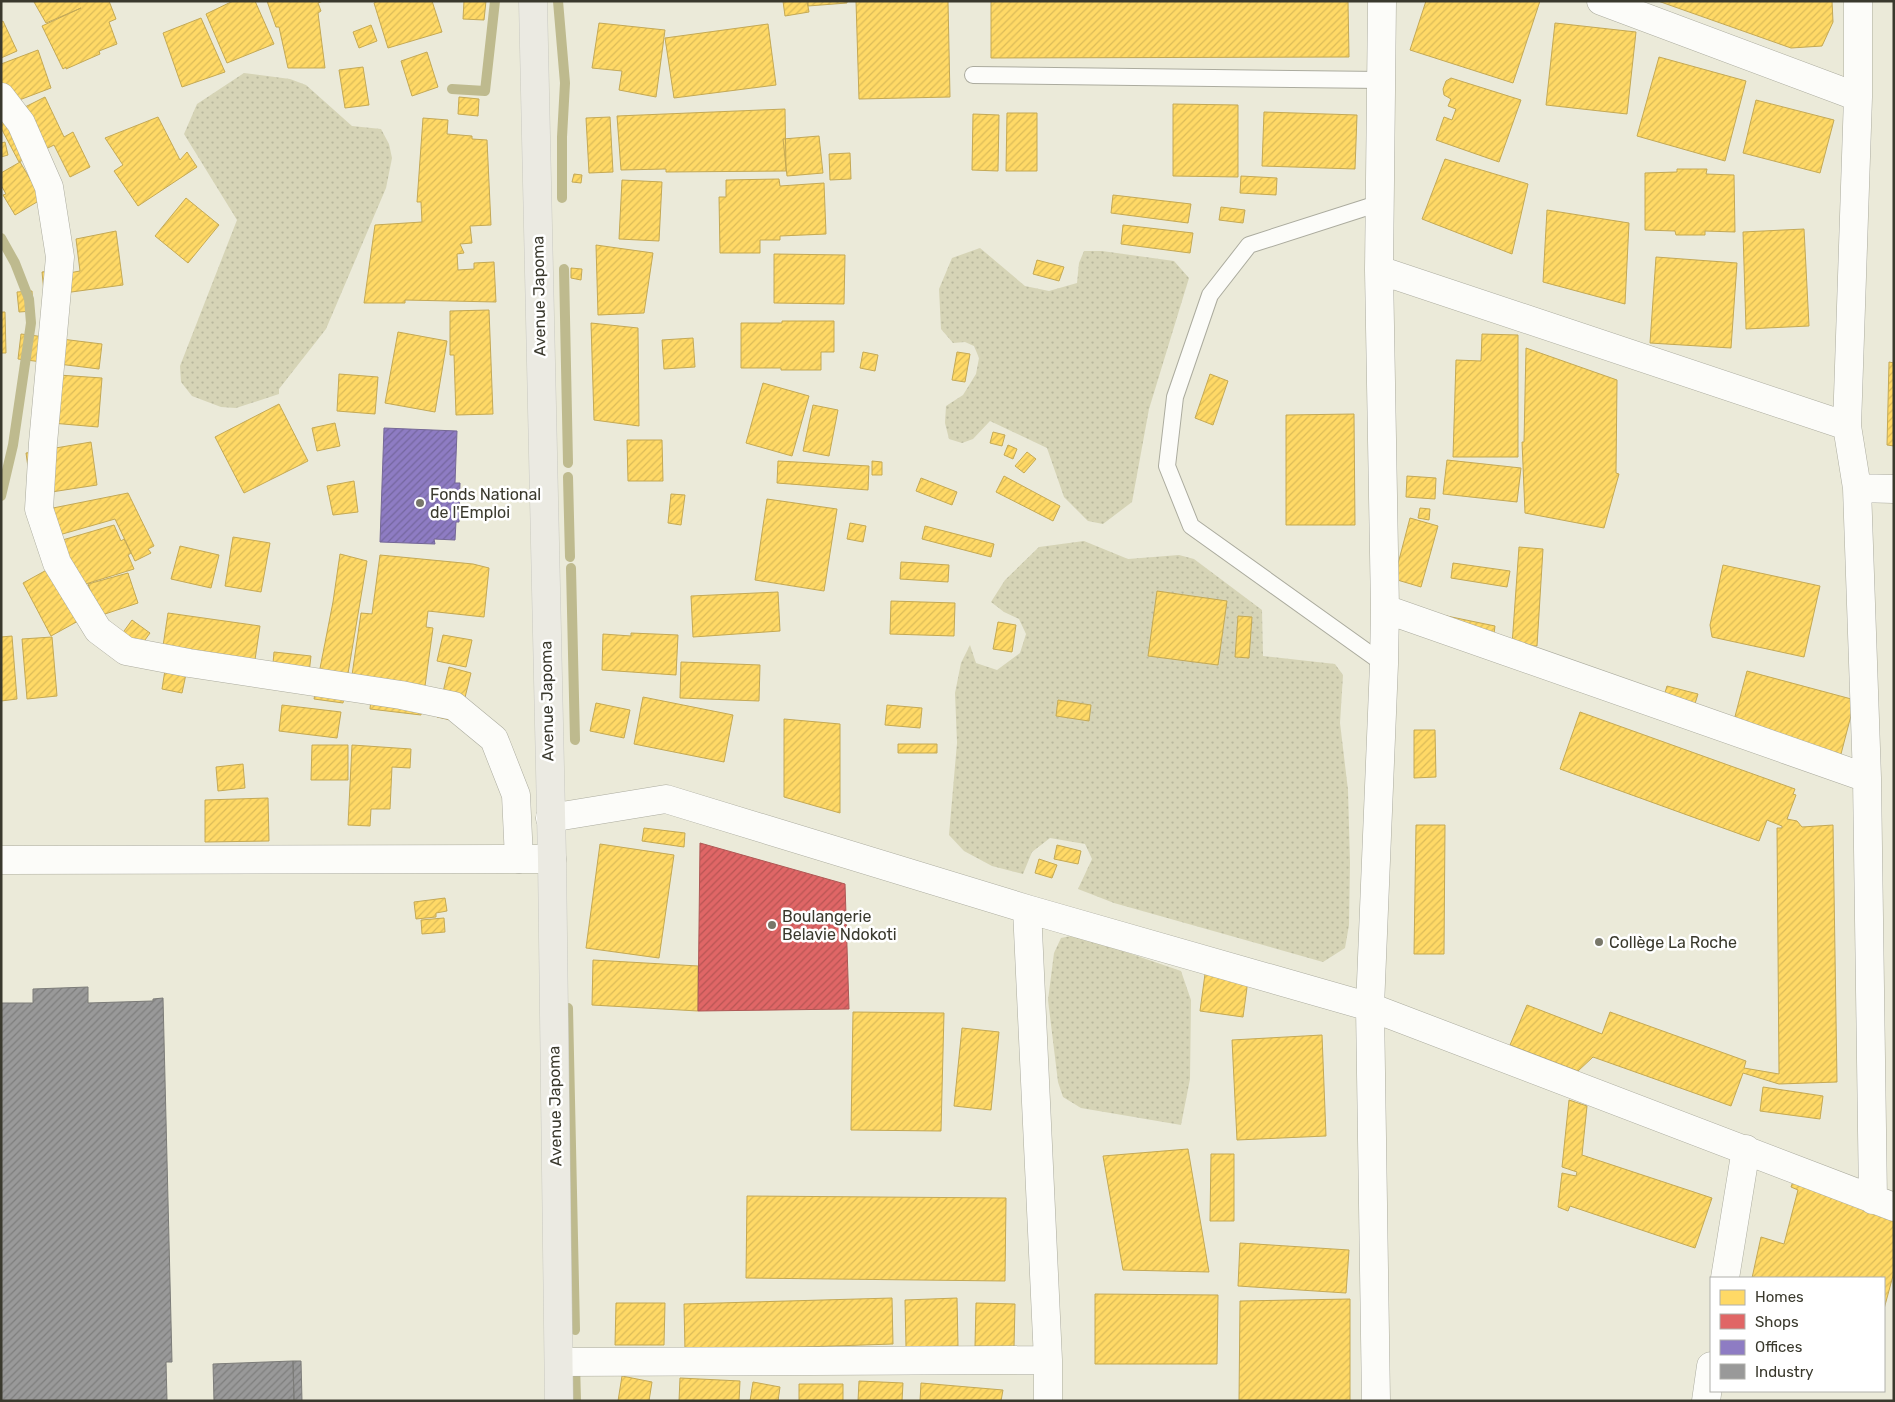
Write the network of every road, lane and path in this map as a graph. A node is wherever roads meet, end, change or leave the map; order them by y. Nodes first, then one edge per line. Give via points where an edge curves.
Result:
1 (533, 1) edge
2 (1382, 1) edge
3 (1601, 1) edge
4 (1858, 1) edge
5 (973, 75) dead end
6 (1381, 80) junction
7 (1, 97) edge
8 (1858, 97) junction
9 (1380, 203) junction
10 (1379, 270) junction
11 (1847, 426) junction
12 (1857, 488) junction
13 (1894, 489) edge
14 (1385, 609) junction
15 (1384, 664) junction
16 (1867, 778) junction
17 (550, 818) junction
18 (519, 859) junction
19 (552, 859) junction
20 (1, 860) edge
21 (1027, 909) junction
22 (1370, 1007) junction
23 (1746, 1150) junction
24 (1883, 1204) edge
25 (1725, 1277) edge
26 (1048, 1360) junction
27 (559, 1362) junction
28 (1710, 1373) edge
29 (559, 1401) edge
30 (1048, 1401) edge
31 (1376, 1401) edge
32 (1706, 1401) edge

1 - 17 main road, Avenue Japoma
2 - 6 street
3 - 8 street
4 - 8 street
5 - 6 lane
6 - 9 street
7 - 18 street via 20,124 49,187 60,257 39,509 57,563 98,630 126,650 454,706 494,739 516,795
8 - 11 street
9 - 10 street
9 - 15 lane via 1249,246 1210,294 1174,397 1167,466 1192,526
10 - 11 street
10 - 14 street
11 - 12 street
12 - 13 street
12 - 16 street
14 - 15 street
14 - 16 street
15 - 22 street
16 - 24 street
17 - 19 main road, Avenue Japoma
17 - 21 street via 666,799
18 - 19 street
18 - 20 street
19 - 27 main road, Avenue Japoma
21 - 22 street
21 - 26 street
22 - 23 street
22 - 31 street
23 - 24 street
23 - 25 street
26 - 27 street
26 - 30 street
27 - 29 main road, Avenue Japoma
28 - 32 street

